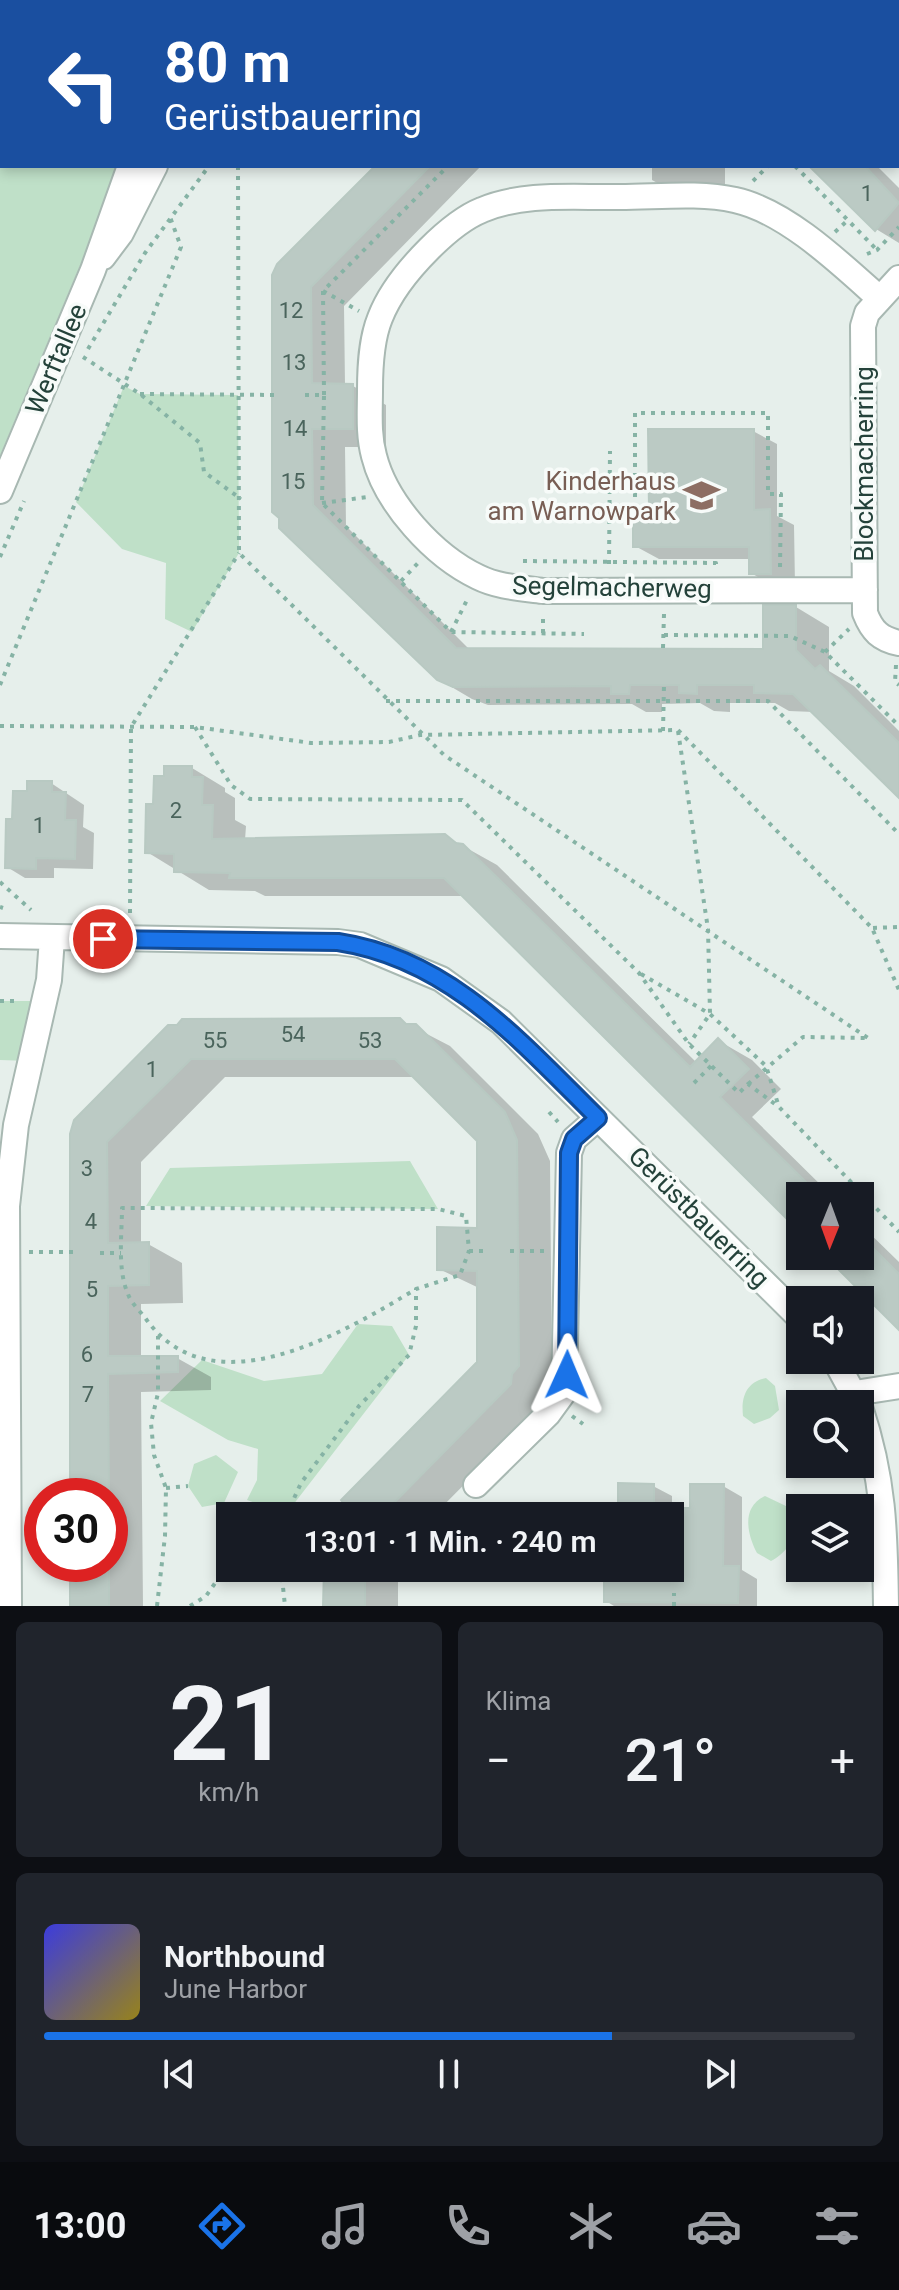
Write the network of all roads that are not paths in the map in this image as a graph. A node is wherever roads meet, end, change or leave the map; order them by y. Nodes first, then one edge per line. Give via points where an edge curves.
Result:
1 (129, 168) edge
2 (154, 168) edge
3 (93, 270) junction
4 (899, 278) edge
5 (879, 298) junction
6 (0, 491) edge
7 (865, 602) junction
8 (899, 643) edge
9 (0, 936) edge
10 (52, 938) junction
11 (598, 1118) junction
12 (786, 1304) edge
13 (899, 1386) edge
14 (874, 1395) edge
15 (874, 1449) edge
16 (476, 1485) dead end
17 (9, 1606) edge
18 (886, 1606) edge

1 - 3 street, Werftallee
2 - 3 street, Werftallee via 121,233
3 - 6 street, Werftallee
4 - 5 street, Blockmacherring
5 - 7 street, Blockmacherring via 863,326
5 - 7 street, Segelmacherweg via 842,264 768,212 735,200 516,201 482,209 446,232 418,260 378,322 370,366 374,459 390,494 434,547 478,577 543,591 779,590
7 - 8 street via 872,629 882,639
9 - 10 street, Gerüstbauerring
10 - 11 street, Gerüstbauerring via 360,945 428,972 475,1000
10 - 17 street via 49,980 16,1125 7,1206
11 - 12 street, Gerüstbauerring
11 - 16 street via 574,1139 569,1153 564,1392
13 - 14 street
15 - 18 street via 884,1513

